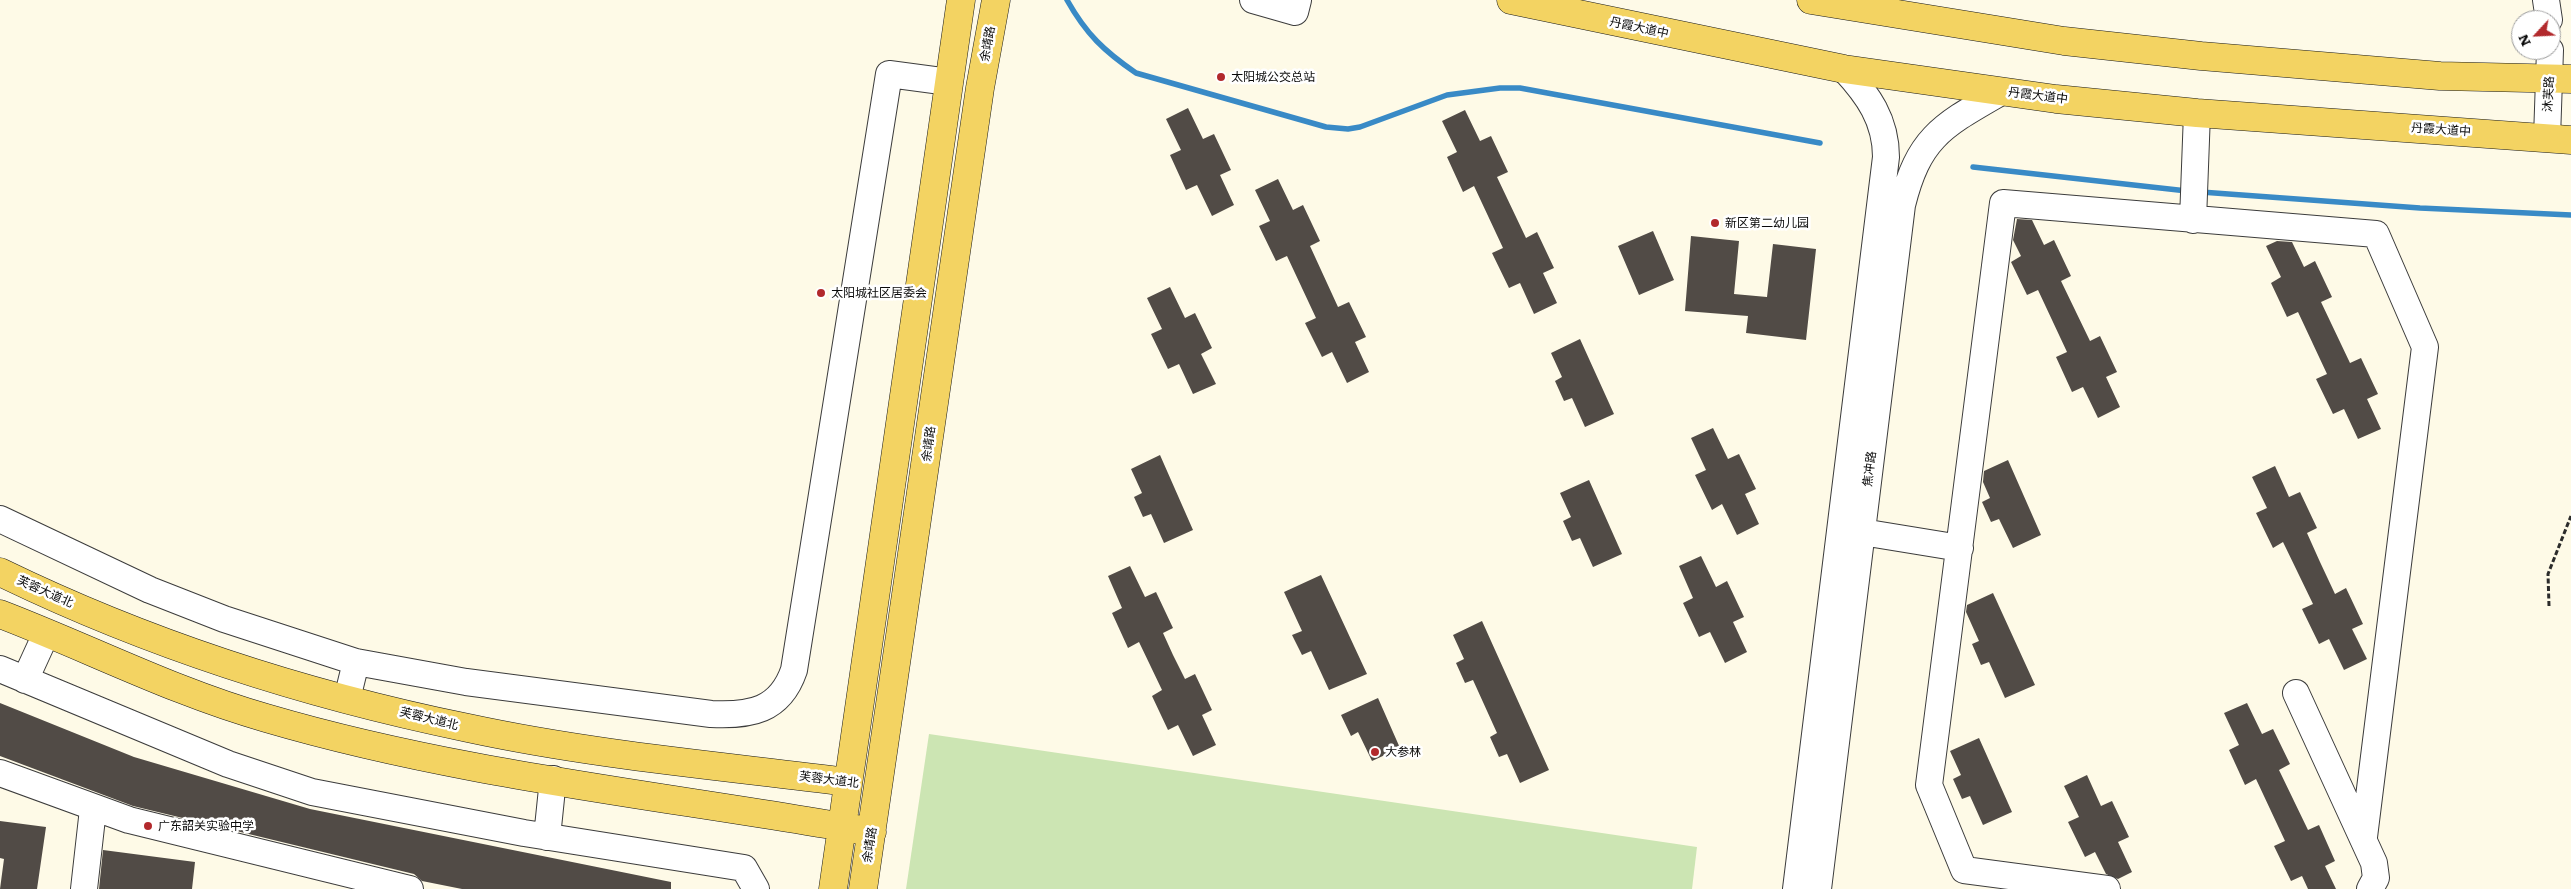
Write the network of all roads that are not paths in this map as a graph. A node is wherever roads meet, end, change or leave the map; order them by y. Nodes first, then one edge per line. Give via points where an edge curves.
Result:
1 (961, 0) edge
2 (996, 0) edge
3 (1253, 0) edge
4 (1298, 0) edge
5 (1511, 0) edge
6 (1811, 0) edge
7 (2554, 60) edge
8 (1844, 69) junction
9 (2561, 78) edge
10 (948, 82) junction
11 (2001, 92) junction
12 (2197, 114) junction
13 (2559, 139) edge
14 (2194, 201) junction
15 (0, 519) edge
16 (1862, 532) junction
17 (1960, 548) junction
18 (0, 572) edge
19 (0, 614) edge
20 (46, 634) junction
21 (356, 662) junction
22 (0, 669) edge
23 (25, 680) junction
24 (2296, 693) dead end
25 (347, 699) junction
26 (0, 773) edge
27 (553, 779) junction
28 (848, 782) junction
29 (879, 786) junction
30 (93, 809) junction
31 (842, 827) junction
32 (872, 832) junction
33 (2364, 836) junction
34 (547, 837) junction
35 (84, 889) edge
36 (410, 889) edge
37 (756, 889) edge
38 (833, 889) edge
39 (863, 889) edge
40 (1796, 889) edge
41 (1818, 889) edge
42 (2107, 889) edge
43 (2370, 889) edge

1 - 10 main road
2 - 29 main road, 余靖路 via 980,88
3 - 4 street via 1295,12
5 - 8 main road, 丹霞大道中
6 - 9 main road via 2064,41 2201,56 2440,76
7 - 9 street, 沐芙路
8 - 11 main road, 丹霞大道中
8 - 40 street, 焦冲路 via 1874,106 1884,133 1886,157
9 - 13 street, 沐芙路
10 - 21 street via 889,74 794,670 779,697 766,707 748,713 711,714 466,682
10 - 28 main road
11 - 12 main road, 丹霞大道中
11 - 16 street, 焦冲路 via 1942,129 1921,152 1908,182 1902,206
12 - 13 main road, 丹霞大道中
12 - 14 street
14 - 17 street via 2003,203
14 - 33 street via 2376,234 2425,348
15 - 21 street via 150,590 224,619
16 - 17 street
16 - 41 street, 焦冲路
17 - 42 street via 1929,785 1964,870
18 - 25 main road, 芙蓉大道北 via 142,634 210,659
19 - 20 main road
20 - 23 street
20 - 27 main road via 264,718 466,765
21 - 25 street
22 - 23 street
23 - 34 street via 228,764 312,792
24 - 33 street
25 - 28 main road, 芙蓉大道北 via 468,728 565,745
26 - 30 street
27 - 31 main road
27 - 34 street
28 - 29 street, 芙蓉大道北
28 - 31 main road
29 - 32 main road, 余靖路
30 - 35 street
30 - 36 street via 206,841
31 - 32 main road
31 - 38 main road
32 - 39 main road, 余靖路
33 - 43 street via 2376,870
34 - 37 street via 744,868

